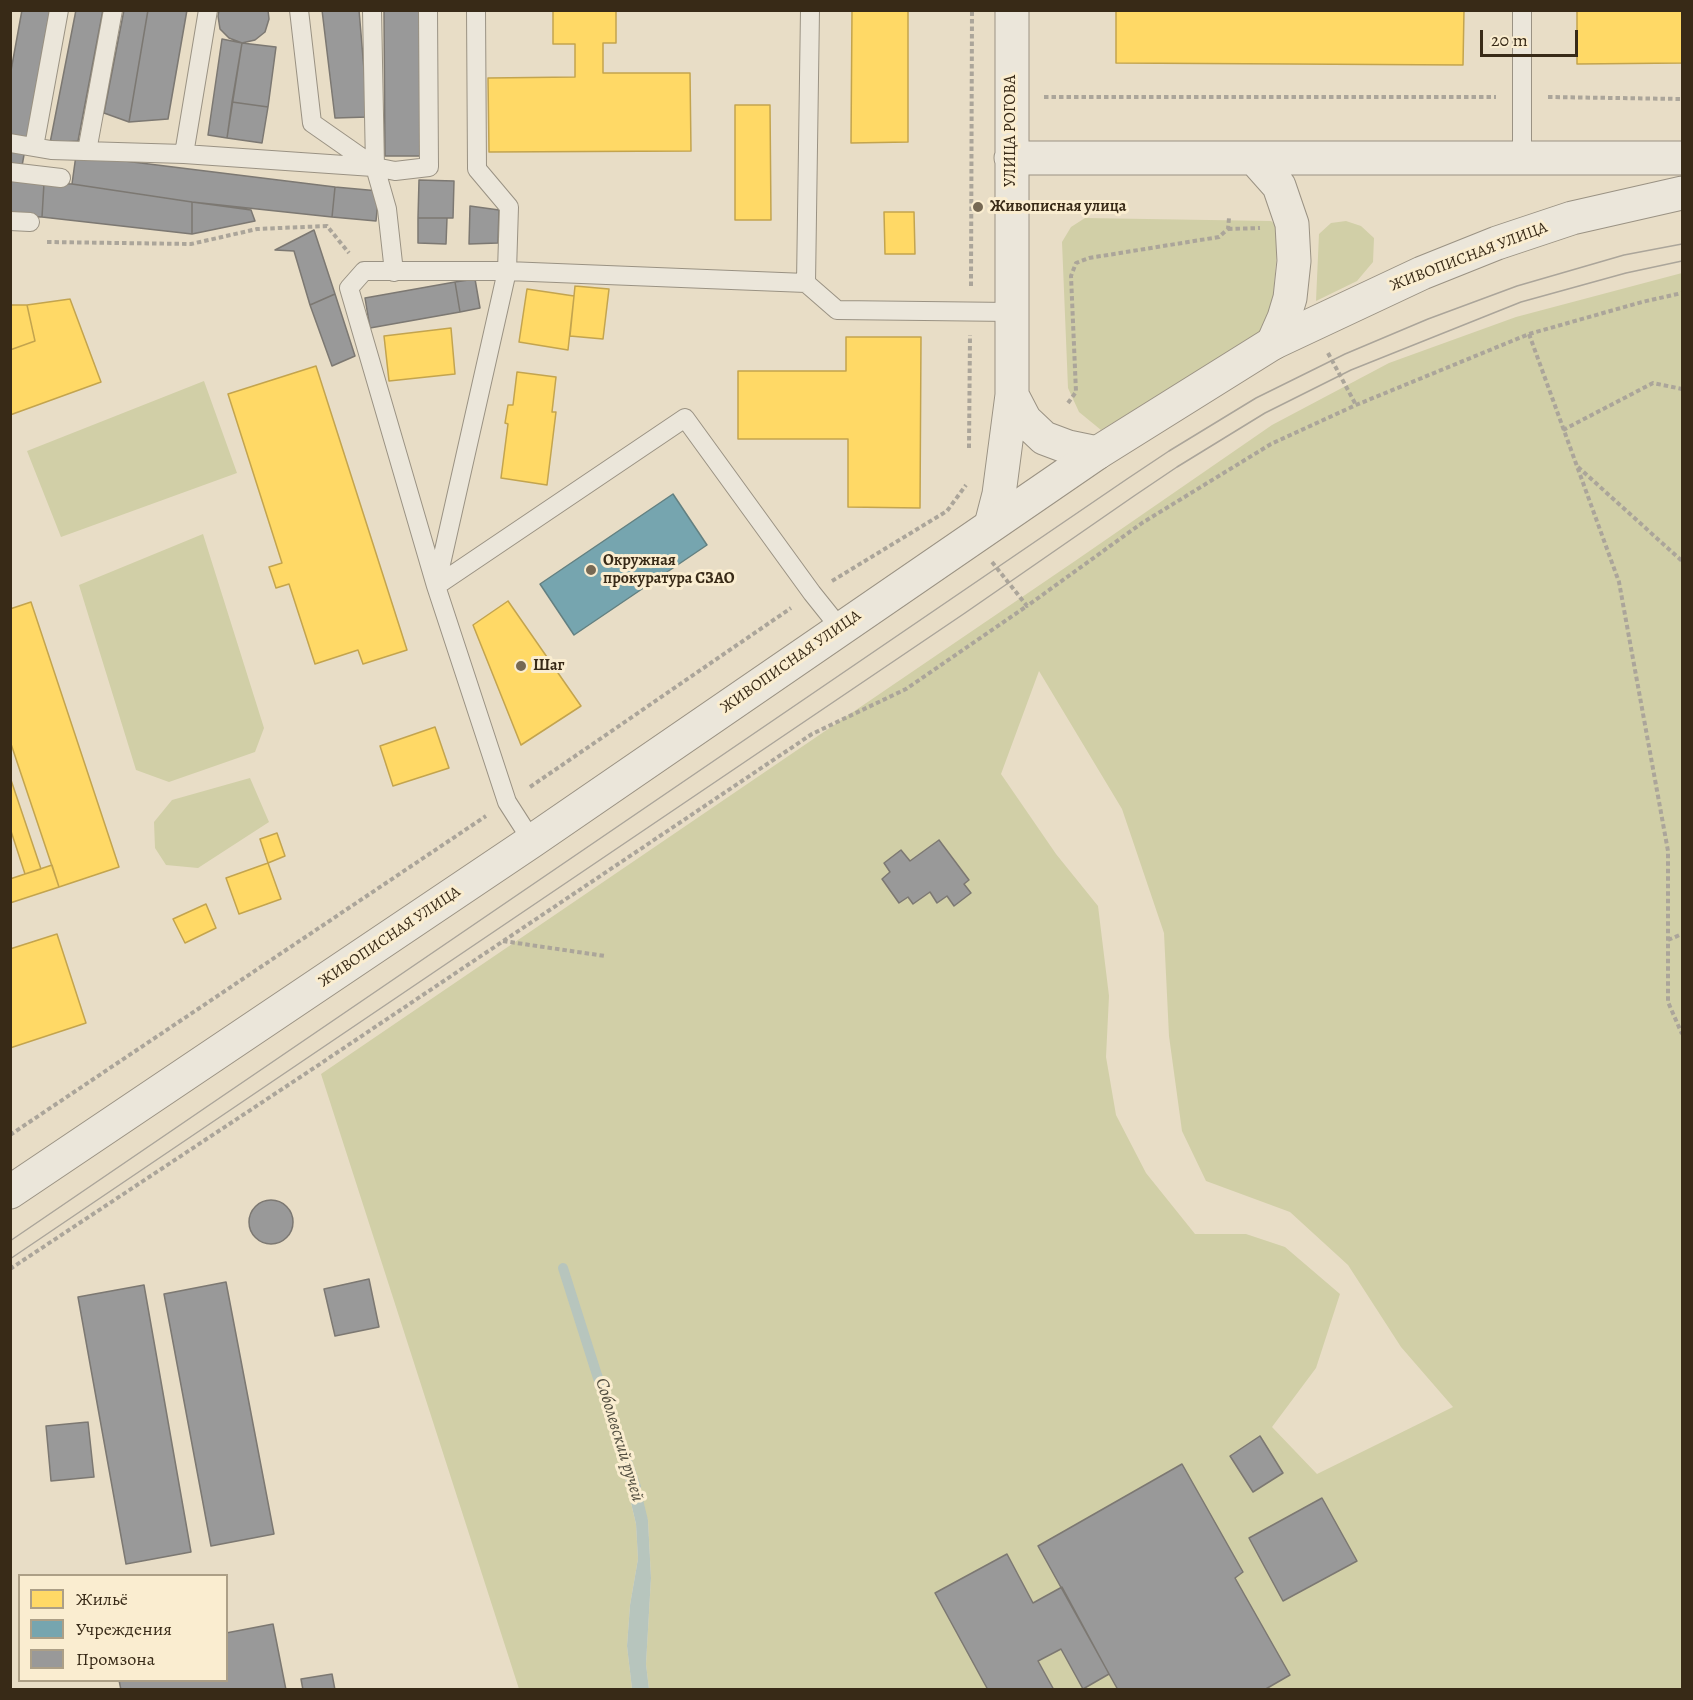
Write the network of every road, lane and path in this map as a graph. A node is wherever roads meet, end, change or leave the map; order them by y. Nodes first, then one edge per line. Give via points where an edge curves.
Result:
1 (59, 10) edge
2 (113, 10) edge
3 (208, 10) edge
4 (299, 10) edge
5 (372, 10) edge
6 (428, 10) edge
7 (476, 10) edge
8 (810, 10) edge
9 (972, 10) edge
10 (1011, 10) edge
11 (1522, 10) edge
12 (1035, 97) dead end
13 (1523, 97) junction
14 (1683, 99) edge
15 (10, 143) edge
16 (34, 147) junction
17 (87, 151) junction
18 (184, 154) junction
19 (1522, 157) junction
20 (1011, 158) junction
21 (1683, 158) edge
22 (1255, 159) junction
23 (375, 167) junction
24 (10, 172) edge
25 (61, 178) dead end
26 (1683, 193) edge
27 (1229, 218) dead end
28 (10, 221) edge
29 (30, 222) dead end
30 (1263, 228) dead end
31 (1228, 229) junction
32 (44, 242) dead end
33 (364, 271) junction
34 (507, 271) junction
35 (394, 272) junction
36 (806, 283) junction
37 (1683, 293) edge
38 (1011, 312) junction
39 (970, 313) junction
40 (1529, 334) junction
41 (1273, 343) junction
42 (1327, 351) dead end
43 (1683, 388) edge
44 (1012, 395) junction
45 (1068, 403) dead end
46 (1356, 405) junction
47 (1563, 430) junction
48 (1096, 453) junction
49 (969, 458) dead end
50 (1577, 466) junction
51 (982, 532) junction
52 (1683, 561) edge
53 (436, 586) junction
54 (1027, 606) junction
55 (840, 628) junction
56 (532, 841) junction
57 (1683, 934) edge
58 (1668, 940) junction
59 (503, 941) junction
60 (605, 956) dead end
61 (1683, 1034) edge
62 (10, 1192) edge
63 (10, 1269) edge

1 - 16 lane
2 - 17 lane
3 - 18 lane
4 - 23 lane via 312,123
5 - 23 lane
6 - 23 lane via 429,167 395,171
7 - 34 lane via 477,169 509,207
8 - 36 lane
9 - 39 path
10 - 20 street, УЛИЦА РОГОВА
11 - 13 lane
12 - 13 path
13 - 14 path
13 - 19 lane
15 - 16 lane
16 - 17 lane
17 - 18 lane
18 - 23 lane
19 - 21 street
19 - 22 street
20 - 22 street
20 - 38 street, УЛИЦА РОГОВА
22 - 41 street via 1279,186 1292,224 1290,298
23 - 35 lane via 387,209
24 - 25 lane
26 - 41 street, ЖИВОПИСНАЯ УЛИЦА via 1572,218 1497,243 1422,273
27 - 31 path
28 - 29 lane
30 - 31 path
31 - 45 path via 1219,237 1076,263 1071,276 1076,392
32 - 33 path via 191,244 257,229 327,226
33 - 35 lane
33 - 53 lane via 348,288
34 - 35 lane
34 - 36 lane
34 - 53 lane
36 - 39 lane via 837,310
37 - 40 path
38 - 39 lane
38 - 44 street, УЛИЦА РОГОВА
39 - 49 path
40 - 46 path
40 - 47 path
41 - 48 street, ЖИВОПИСНАЯ УЛИЦА
42 - 46 path
43 - 47 path via 1653,382
44 - 48 street, УЛИЦА РОГОВА via 1025,420 1044,438
44 - 51 street, УЛИЦА РОГОВА via 999,494
46 - 54 path via 1271,444 1142,523
47 - 50 path
48 - 51 street, ЖИВОПИСНАЯ УЛИЦА
50 - 52 path
50 - 58 path via 1619,582 1668,851
51 - 54 path
51 - 55 street, ЖИВОПИСНАЯ УЛИЦА
53 - 55 lane via 685,418
53 - 56 lane via 507,802
54 - 59 path via 906,689 812,734
55 - 56 street, ЖИВОПИСНАЯ УЛИЦА
56 - 62 street, ЖИВОПИСНАЯ УЛИЦА
57 - 58 path
58 - 61 path via 1668,1002
59 - 60 path
59 - 63 path

